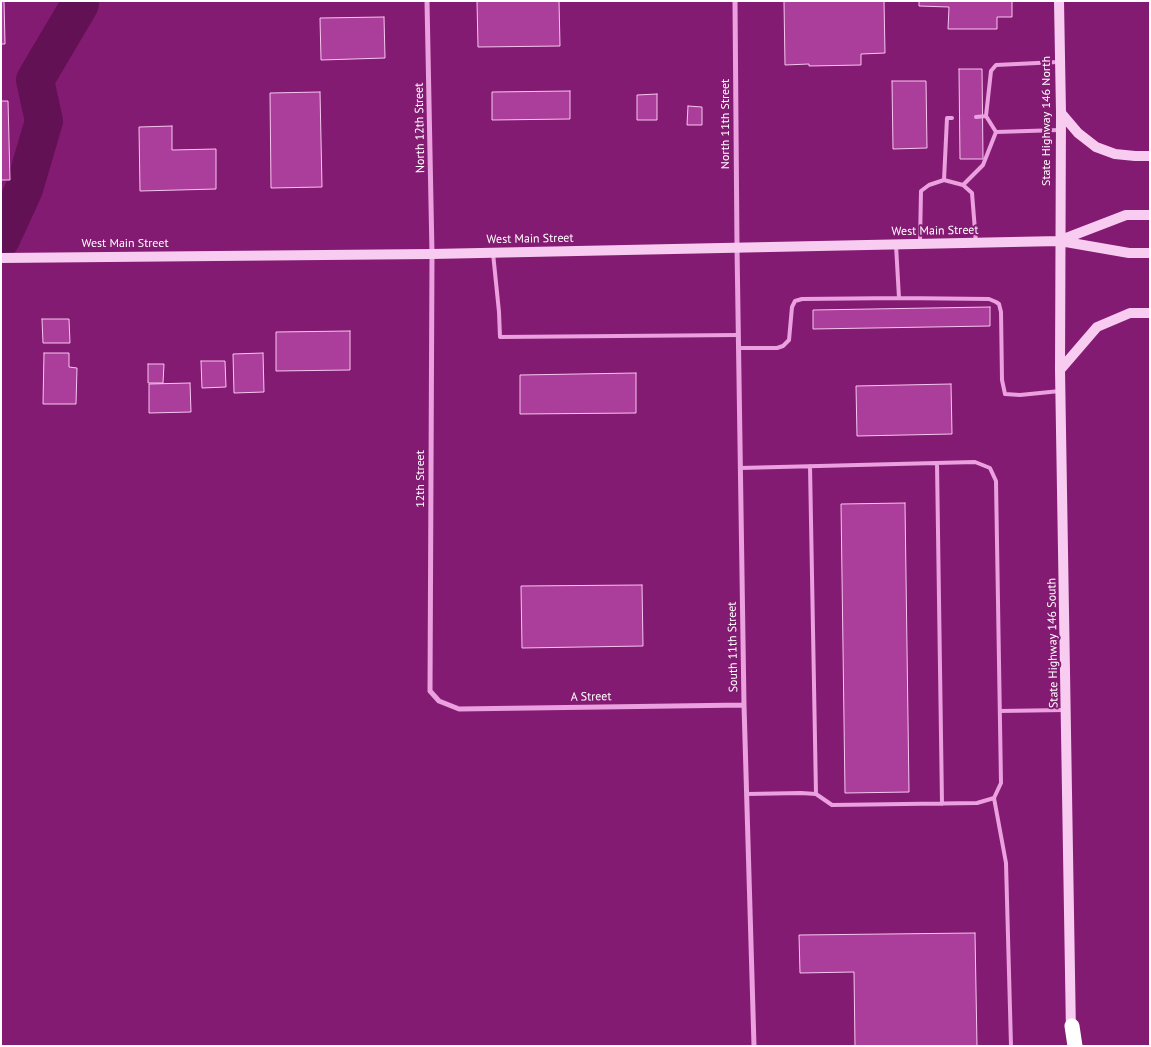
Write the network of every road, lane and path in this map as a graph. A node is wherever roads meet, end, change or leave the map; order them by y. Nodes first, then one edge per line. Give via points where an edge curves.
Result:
1 (427, 1) edge
2 (735, 1) edge
3 (1059, 1) edge
4 (1060, 62) junction
5 (1061, 113) junction
6 (976, 116) dead end
7 (986, 116) junction
8 (952, 118) dead end
9 (1060, 130) junction
10 (996, 132) junction
11 (1150, 156) edge
12 (944, 180) junction
13 (963, 185) junction
14 (1150, 215) edge
15 (1060, 241) junction
16 (976, 242) junction
17 (896, 244) junction
18 (920, 244) junction
19 (737, 248) junction
20 (493, 252) junction
21 (1150, 253) edge
22 (432, 254) junction
23 (1, 258) edge
24 (899, 298) junction
25 (1150, 313) edge
26 (738, 335) junction
27 (738, 348) junction
28 (1060, 370) junction
29 (1061, 391) junction
30 (937, 463) junction
31 (810, 466) junction
32 (740, 468) junction
33 (439, 701) joint
34 (744, 705) junction
35 (1066, 710) junction
36 (1000, 711) junction
37 (747, 794) junction
38 (816, 794) junction
39 (994, 798) junction
40 (942, 804) junction
41 (1072, 1026) joint
42 (754, 1046) edge
43 (1011, 1046) edge
44 (1073, 1046) edge

1 - 22 street, North 12th Street
2 - 19 street, North 11th Street
3 - 4 main road, State Highway 146 North
4 - 5 main road, State Highway 146 North
4 - 7 lane via 996,65 991,71
5 - 9 main road, State Highway 146 North
5 - 11 main road via 1078,133 1096,147 1115,154
6 - 7 lane
7 - 10 lane
8 - 12 lane via 947,118
9 - 10 lane
9 - 15 main road, State Highway 146 North
10 - 13 lane via 983,166
12 - 13 lane
12 - 18 lane via 921,191
13 - 16 lane via 972,192
14 - 15 main road, West Main Street via 1126,215
15 - 16 main road, West Main Street
15 - 21 main road, West Main Street via 1129,254
15 - 28 main road, State Highway 146 South
16 - 18 main road, West Main Street
17 - 18 main road, West Main Street
17 - 19 main road, West Main Street
17 - 24 lane
19 - 20 main road, West Main Street
19 - 26 street, South 11th Street
20 - 22 main road, West Main Street
20 - 26 lane via 500,337
22 - 23 main road, West Main Street
22 - 33 street, 12th Street via 430,691
24 - 27 lane via 802,298 792,307 788,340 783,346
24 - 29 lane via 989,298 996,302 1001,312 1005,394
25 - 28 main road via 1130,313 1098,327
26 - 27 street, South 11th Street
27 - 32 street, South 11th Street
28 - 29 main road, State Highway 146 South
29 - 35 main road, State Highway 146 South
30 - 31 lane
30 - 36 lane via 975,462 990,468 996,481
30 - 40 lane
31 - 32 lane
31 - 38 lane
32 - 34 street, South 11th Street
33 - 34 street, A Street via 459,709
34 - 37 street, South 11th Street
35 - 36 lane
35 - 41 main road, State Highway 146 South
36 - 39 lane via 1001,783
37 - 38 lane
37 - 42 street, South 11th Street
38 - 40 lane via 832,805
39 - 40 lane via 977,803
39 - 43 lane via 1006,863
41 - 44 highway

